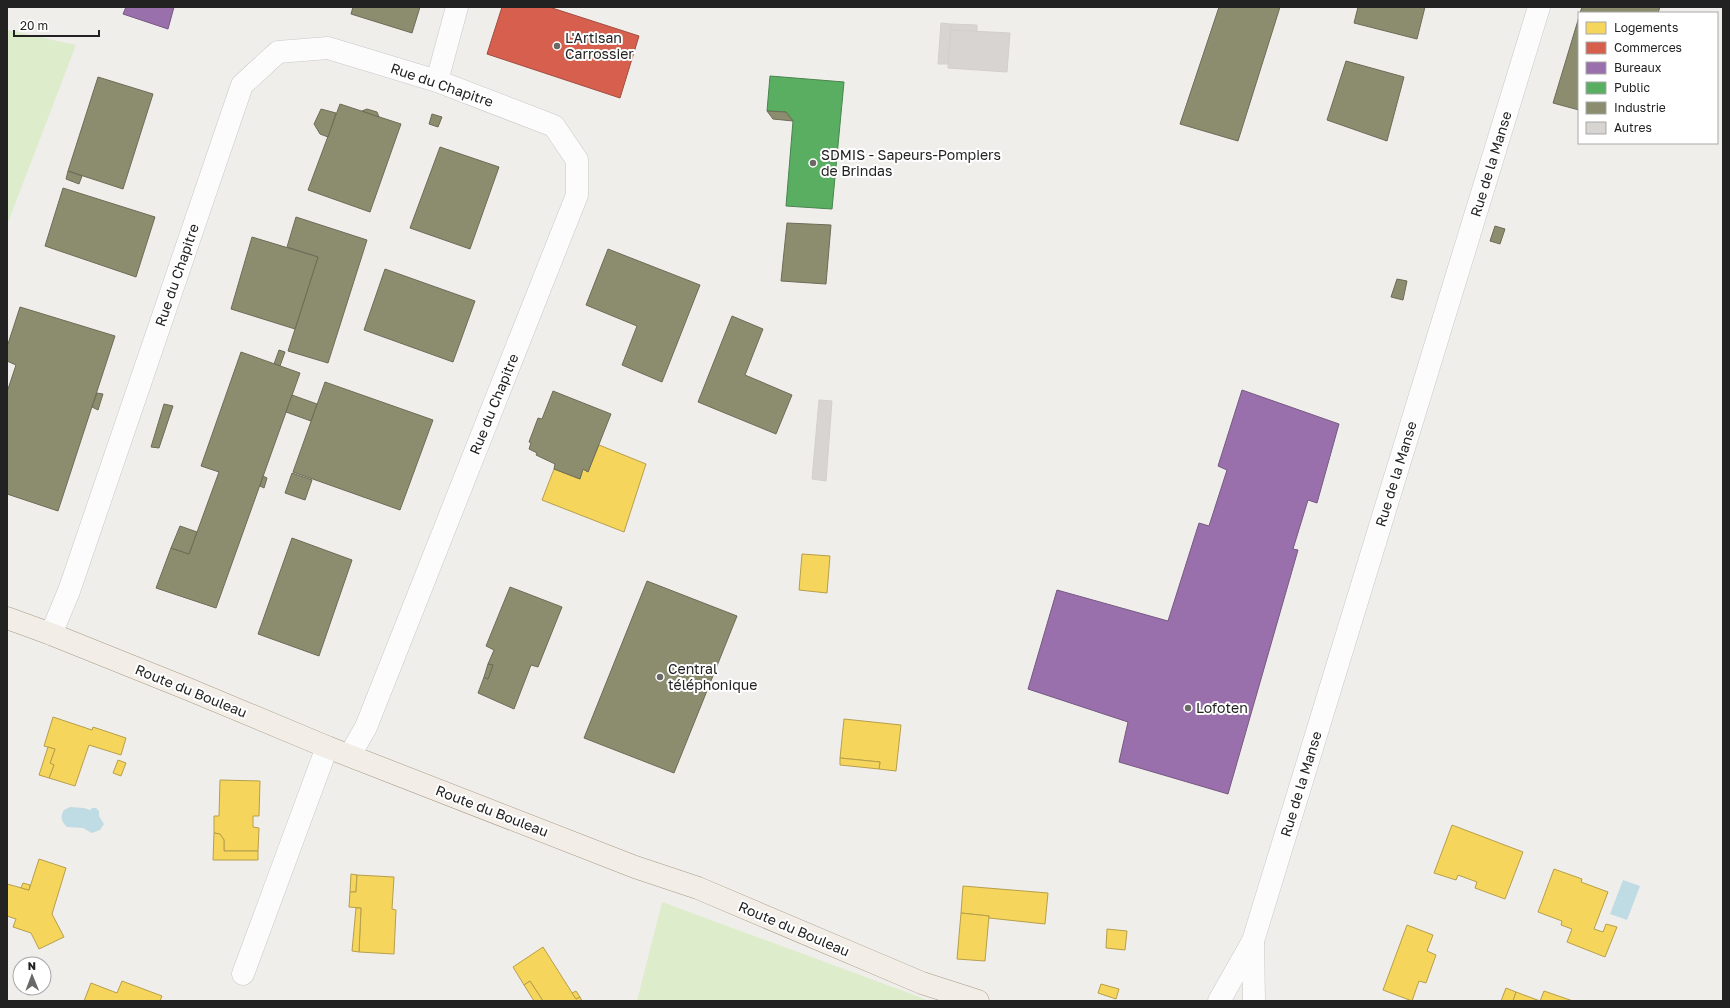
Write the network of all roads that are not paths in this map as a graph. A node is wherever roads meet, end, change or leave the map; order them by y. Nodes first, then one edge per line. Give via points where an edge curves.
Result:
1 (457, 7) edge
2 (1539, 7) edge
3 (437, 81) junction
4 (7, 618) edge
5 (51, 634) junction
6 (327, 747) junction
7 (350, 756) junction
8 (1253, 941) junction
9 (243, 974) dead end
10 (978, 1001) edge
11 (1219, 1001) edge
12 (1254, 1001) edge

1 - 3 street
2 - 8 street, Rue de la Manse
3 - 5 street, Rue du Chapitre via 328,48 278,52 242,85 69,591
3 - 7 street, Rue du Chapitre via 554,126 577,160 577,195 366,727
4 - 5 main road, Route du Bouleau
5 - 6 main road, Route du Bouleau
6 - 7 main road, Route du Bouleau
6 - 9 street
7 - 10 main road, Route du Bouleau via 628,864 698,888 922,983
8 - 11 street
8 - 12 street

